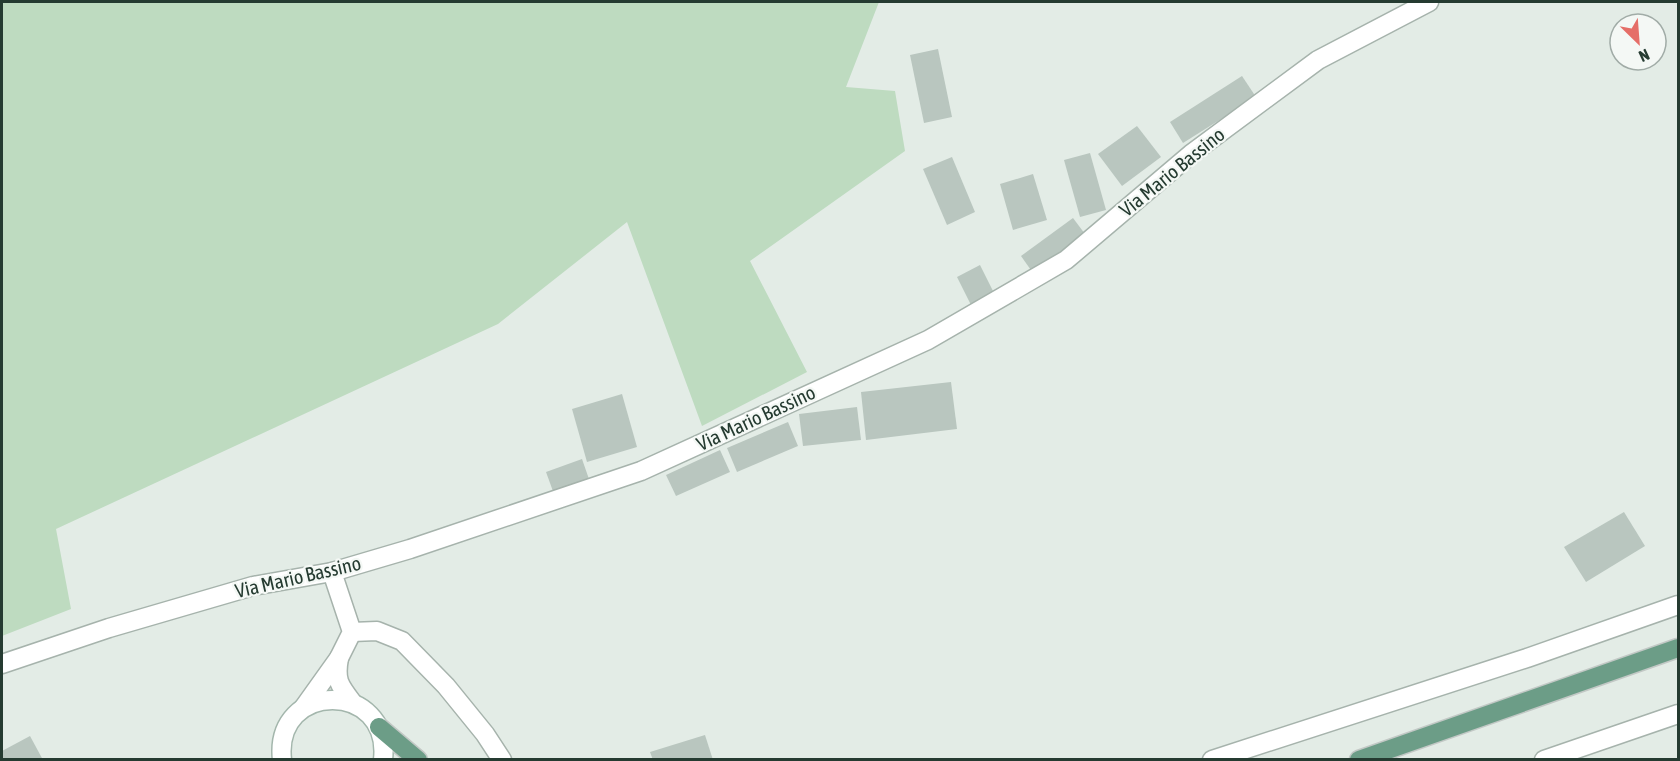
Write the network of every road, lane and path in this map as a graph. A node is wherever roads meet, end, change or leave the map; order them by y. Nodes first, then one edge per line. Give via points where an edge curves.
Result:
1 (1429, 2) edge
2 (332, 572) junction
3 (1678, 604) edge
4 (352, 632) junction
5 (1678, 648) edge
6 (339, 658) junction
7 (2, 664) edge
8 (352, 702) junction
9 (304, 707) junction
10 (1678, 714) edge
11 (379, 727) junction
12 (282, 751) edge
13 (273, 759) edge
14 (383, 759) edge
15 (418, 759) edge
16 (502, 759) edge
17 (1212, 759) edge
18 (1359, 759) edge
19 (1544, 759) edge

1 - 2 street, Via Mario Bassino via 1318,60 1191,154 1066,260 928,340 641,471
2 - 4 street
2 - 7 street, Via Mario Bassino via 253,586
3 - 17 street via 1527,658
4 - 6 street
4 - 16 street via 377,630 402,641 446,686
5 - 18 main road
6 - 8 street via 337,678
6 - 9 street
8 - 9 street via 327,699
8 - 11 street via 363,708
9 - 12 street via 288,725
10 - 19 street
11 - 14 street
11 - 15 main road
12 - 13 street

